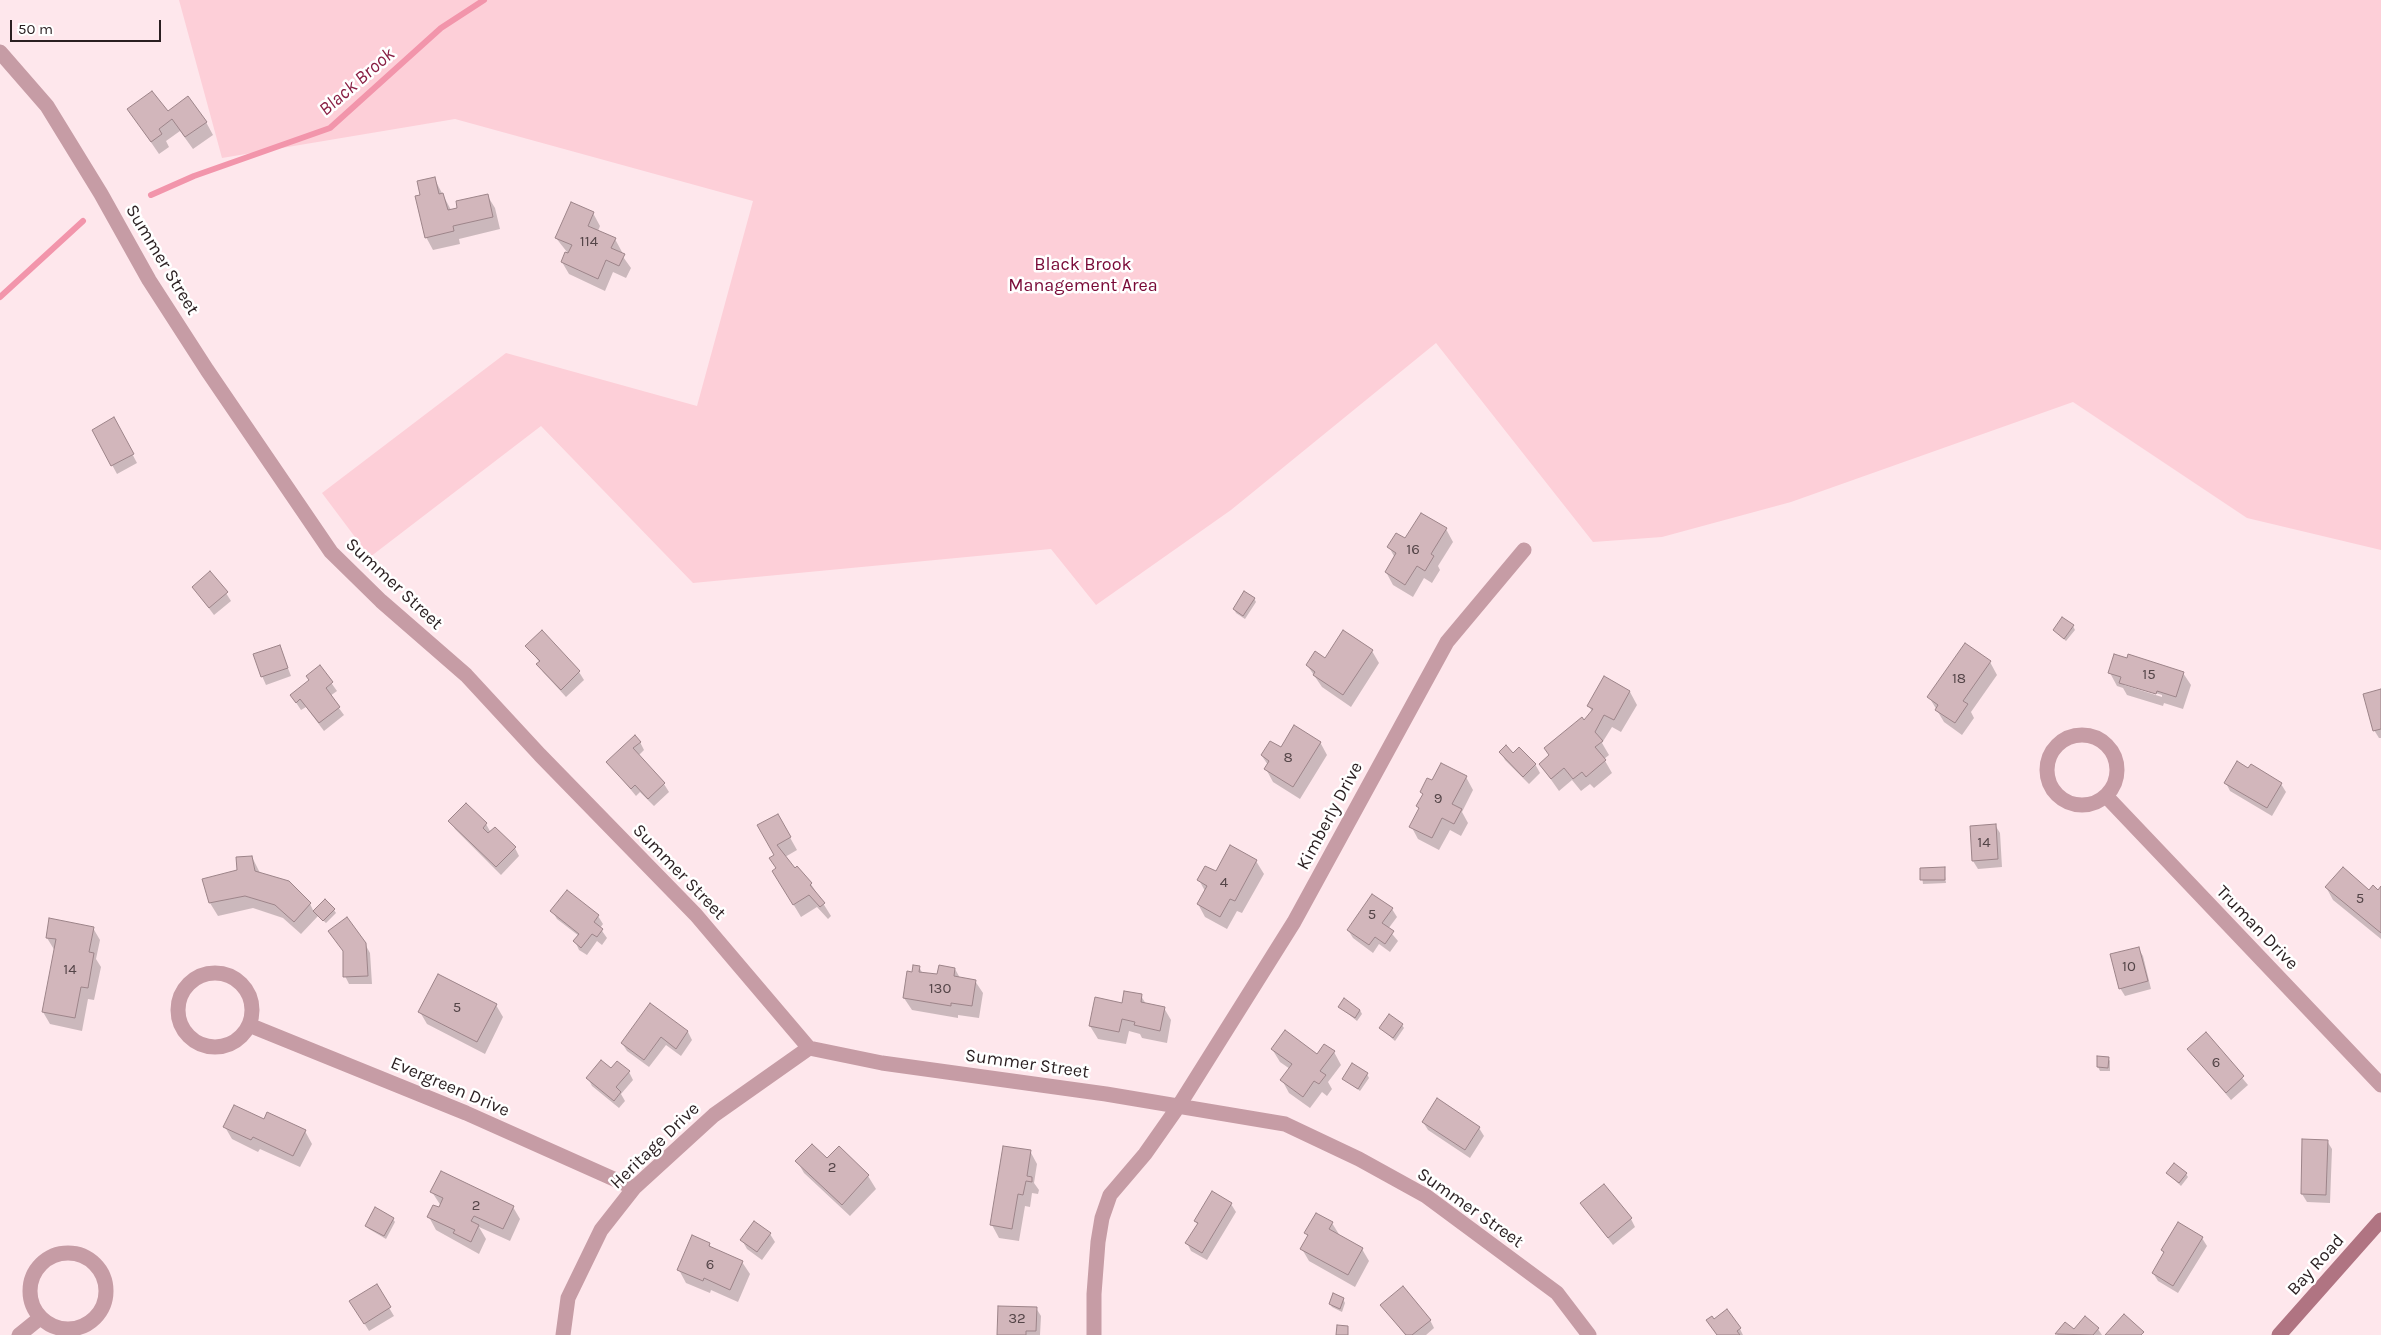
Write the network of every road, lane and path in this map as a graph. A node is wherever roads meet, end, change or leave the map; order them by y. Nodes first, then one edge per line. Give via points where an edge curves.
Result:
1 (0, 52) edge
2 (1524, 550) dead end
3 (2106, 796) junction
4 (249, 1025) junction
5 (809, 1048) junction
6 (2381, 1085) edge
7 (1178, 1107) junction
8 (634, 1188) junction
9 (2381, 1220) edge
10 (40, 1318) junction
11 (19, 1335) edge
12 (563, 1335) edge
13 (1094, 1335) edge
14 (1589, 1335) edge
15 (2279, 1335) edge

1 - 5 street, Summer Street via 47,106 155,288 331,552 381,601 466,675 696,915
2 - 7 street, Kimberly Drive via 1447,642 1294,922
3 - 3 street via 2092,804 2076,805 2057,794 2048,781 2046,765 2055,747 2067,737 2081,734 2093,736 2110,748 2116,761 2116,779
3 - 6 street, Truman Drive
4 - 4 street via 239,1038 225,1046 201,1045 188,1036 179,1022 180,996 184,988 198,977 216,973 233,978 250,998 252,1016
4 - 8 street, Evergreen Drive via 466,1113
5 - 7 street, Summer Street
5 - 8 street, Heritage Drive via 714,1115
7 - 13 street via 1120,1181 1107,1203 1098,1242
7 - 14 street, Summer Street via 1285,1124 1359,1158 1426,1196 1557,1293
8 - 12 street, Heritage Drive via 601,1230 568,1298
9 - 15 main road, Bay Road
10 - 10 street via 34,1309 30,1286 39,1266 59,1254 70,1253 81,1256 99,1270 105,1287 103,1306 87,1325 62,1329
10 - 11 street

